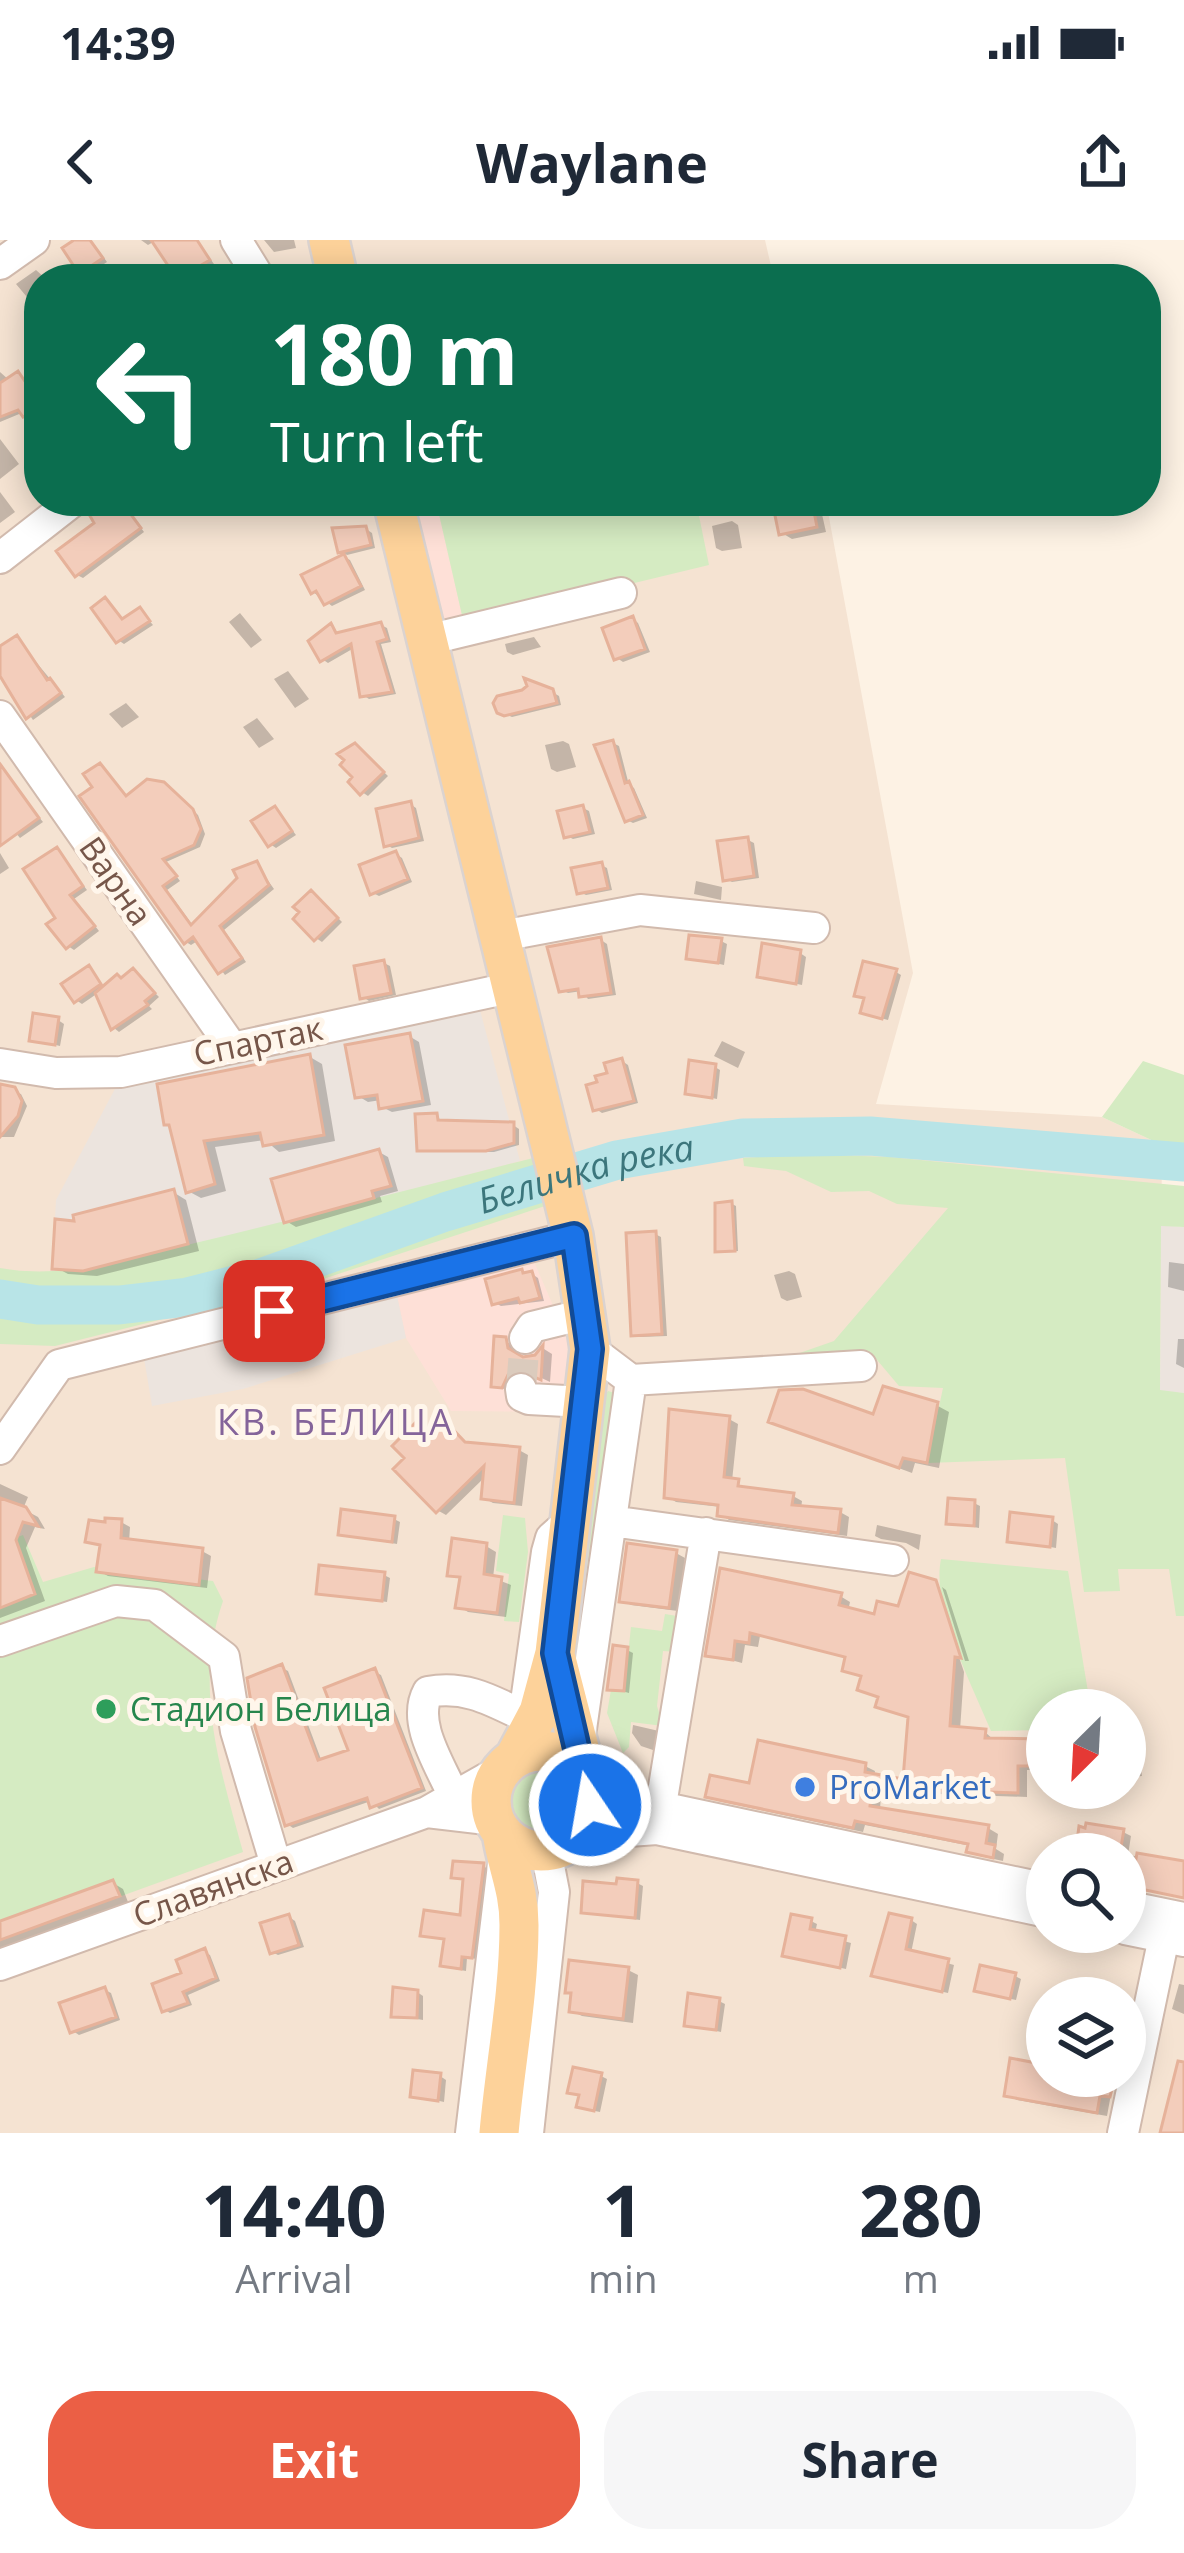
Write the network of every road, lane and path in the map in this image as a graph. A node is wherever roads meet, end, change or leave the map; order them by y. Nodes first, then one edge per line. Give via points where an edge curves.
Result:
1 (34, 240) edge
2 (0, 264) edge
3 (54, 516) edge
4 (396, 516) edge
5 (0, 558) edge
6 (620, 592) dead end
7 (427, 640) junction
8 (0, 716) edge
9 (814, 928) dead end
10 (501, 936) junction
11 (514, 987) junction
12 (231, 1046) junction
13 (0, 1064) edge
14 (574, 1236) junction
15 (587, 1332) junction
16 (525, 1338) dead end
17 (861, 1366) dead end
18 (631, 1380) junction
19 (521, 1389) dead end
20 (584, 1402) junction
21 (0, 1449) edge
22 (570, 1521) junction
23 (611, 1521) junction
24 (706, 1533) junction
25 (893, 1560) dead end
26 (0, 1641) edge
27 (555, 1653) junction
28 (517, 1744) junction
29 (581, 1765) junction
30 (454, 1797) junction
31 (427, 1812) junction
32 (658, 1818) junction
33 (501, 1835) junction
34 (558, 1852) junction
35 (276, 1865) junction
36 (1026, 1885) edge
37 (1026, 1907) edge
38 (1146, 1916) edge
39 (519, 1926) junction
40 (1146, 1930) edge
41 (1177, 1932) edge
42 (0, 1965) edge
43 (471, 2133) edge
44 (499, 2133) edge
45 (528, 2133) edge
46 (1123, 2133) edge

1 - 2 street
3 - 5 street
4 - 7 main road
6 - 7 street
7 - 10 main road
8 - 12 street, Варна
9 - 10 street via 640,910
10 - 11 main road
11 - 12 street, Спартак
11 - 14 main road
12 - 13 street, Спартак via 121,1072
14 - 15 main road
14 - 21 street via 59,1365
15 - 16 street via 532,1327
15 - 18 street
15 - 20 main road
17 - 18 street
18 - 23 street
19 - 20 street via 529,1400
20 - 22 main road
22 - 27 main road
22 - 28 street via 547,1552
23 - 24 street
23 - 29 street
24 - 25 street
24 - 32 street
26 - 35 street via 116,1601 154,1605 224,1657 236,1731
27 - 28 main road via 539,1712
27 - 29 main road
28 - 29 main road
28 - 30 street, Славянска
28 - 30 street via 474,1692 428,1692 420,1706 424,1726
28 - 33 main road via 491,1794
29 - 32 street
29 - 34 main road via 589,1814
30 - 31 street, Славянска
31 - 33 street, Славянска
31 - 35 street, Славянска
32 - 34 street
32 - 36 street
32 - 37 street
33 - 34 main road via 530,1850
33 - 39 main road via 516,1879
33 - 43 street
34 - 39 main road
34 - 45 street
35 - 42 street, Славянска
38 - 41 street
39 - 44 main road
40 - 41 street
41 - 46 street

